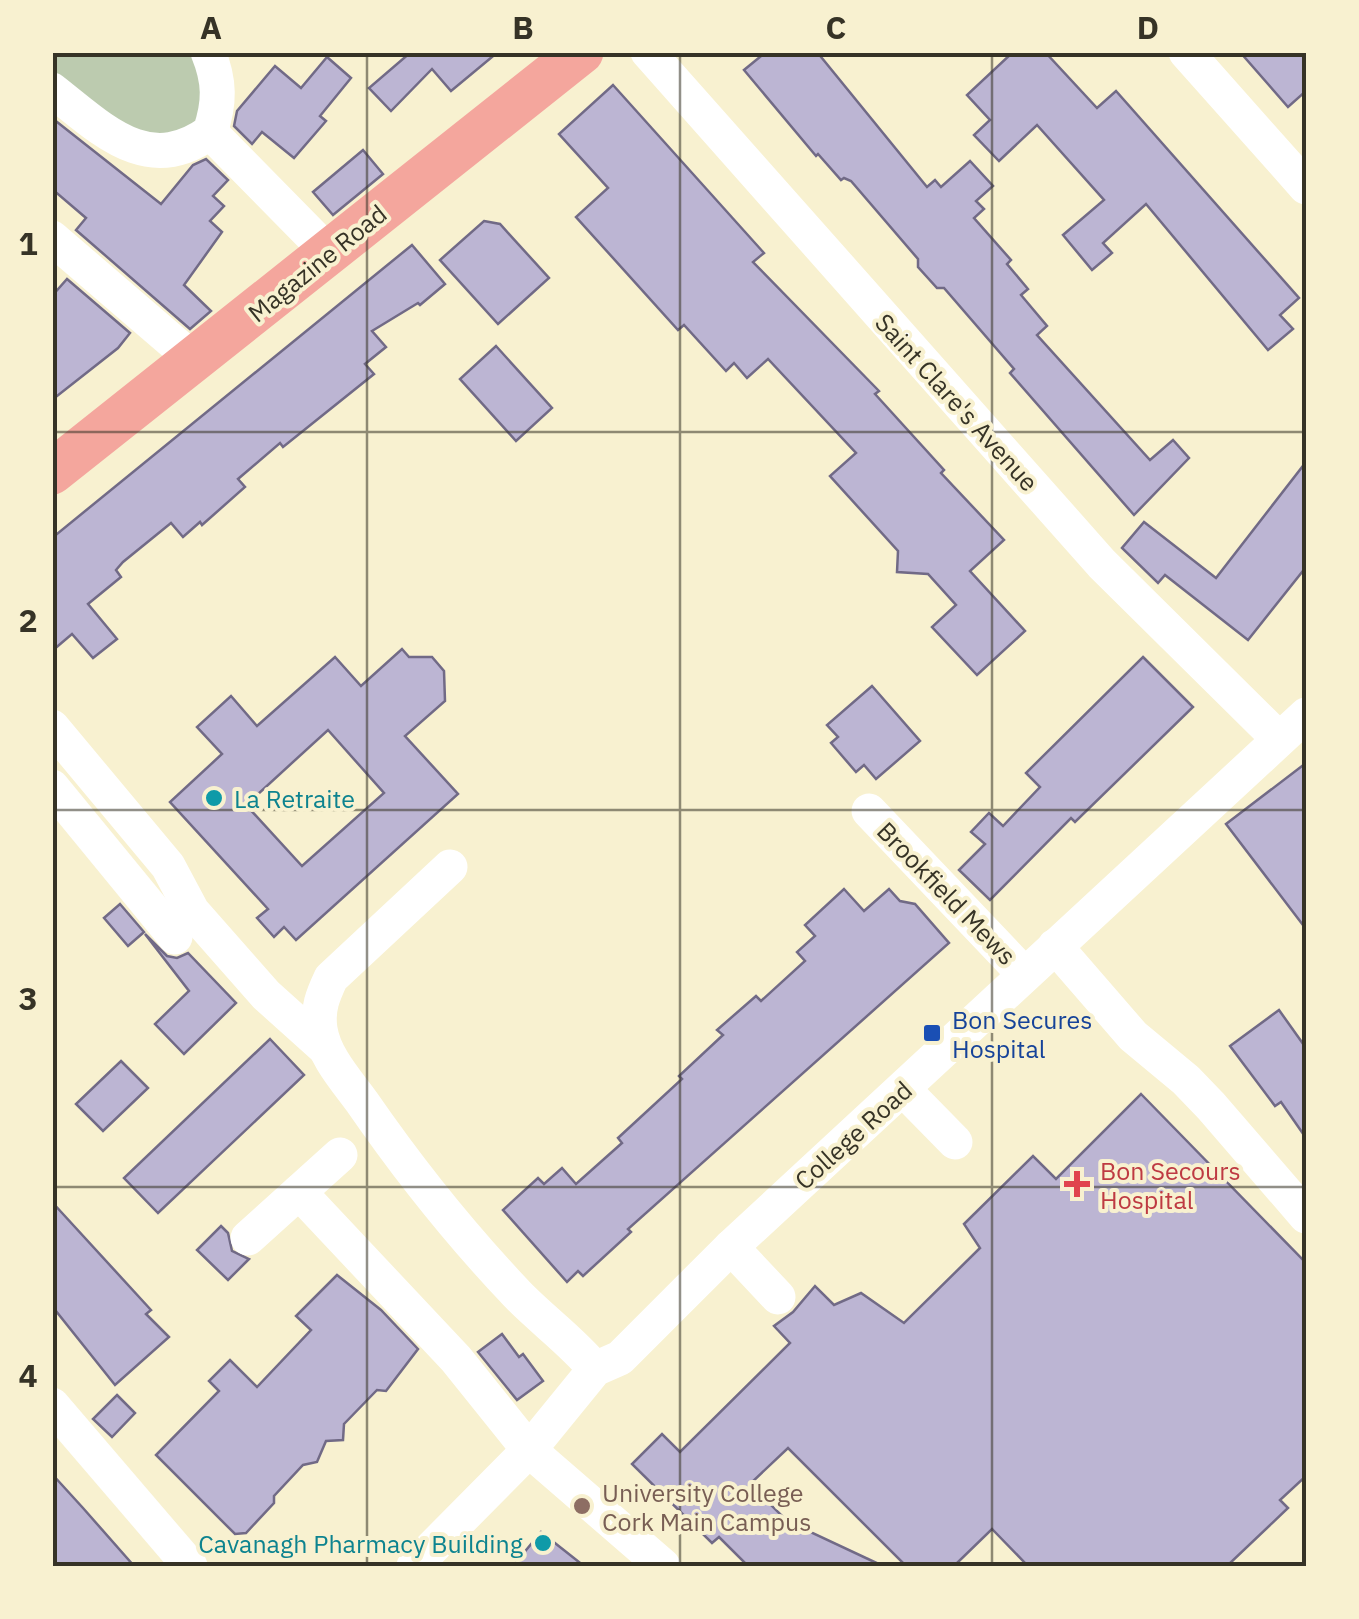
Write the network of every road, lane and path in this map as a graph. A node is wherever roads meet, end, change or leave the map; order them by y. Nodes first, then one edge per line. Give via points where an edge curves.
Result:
1 (208, 52) edge
2 (581, 52) edge
3 (648, 52) edge
4 (1186, 52) edge
5 (52, 90) edge
6 (210, 132) junction
7 (1306, 187) edge
8 (52, 238) edge
9 (330, 254) junction
10 (194, 360) junction
11 (52, 472) edge
12 (1306, 715) edge
13 (52, 727) edge
14 (1279, 739) junction
15 (52, 787) edge
16 (869, 812) dead end
17 (450, 867) dead end
18 (175, 936) dead end
19 (1054, 946) junction
20 (1024, 974) junction
21 (324, 1048) junction
22 (904, 1090) junction
23 (955, 1142) dead end
24 (340, 1154) dead end
25 (298, 1192) junction
26 (1306, 1216) edge
27 (248, 1238) dead end
28 (732, 1246) junction
29 (778, 1297) dead end
30 (595, 1368) junction
31 (52, 1405) edge
32 (528, 1450) junction
33 (190, 1566) edge
34 (414, 1566) edge
35 (663, 1566) edge

1 - 6 street via 219,94
2 - 9 main road, Magazine Road
3 - 14 street, Saint Clare's Avenue via 1102,564
4 - 7 street
5 - 6 street via 113,138 144,149 182,147
6 - 9 street
8 - 10 street
9 - 10 main road, Magazine Road
10 - 11 main road, Magazine Road
12 - 14 street, College Road
13 - 21 street via 168,866 192,912
14 - 19 street, College Road
15 - 18 street
16 - 20 street, Brookfield Mews
17 - 21 street via 331,978 318,1014
19 - 20 street, College Road
19 - 26 street via 1133,1036 1186,1080
20 - 22 street, College Road
21 - 30 street via 448,1218
22 - 23 street
22 - 28 street, College Road
24 - 25 street
25 - 27 street
25 - 32 street via 456,1359
28 - 29 street
28 - 30 street, College Road via 620,1358
30 - 32 street, College Road
31 - 33 street
32 - 34 street, College Road
32 - 35 street

